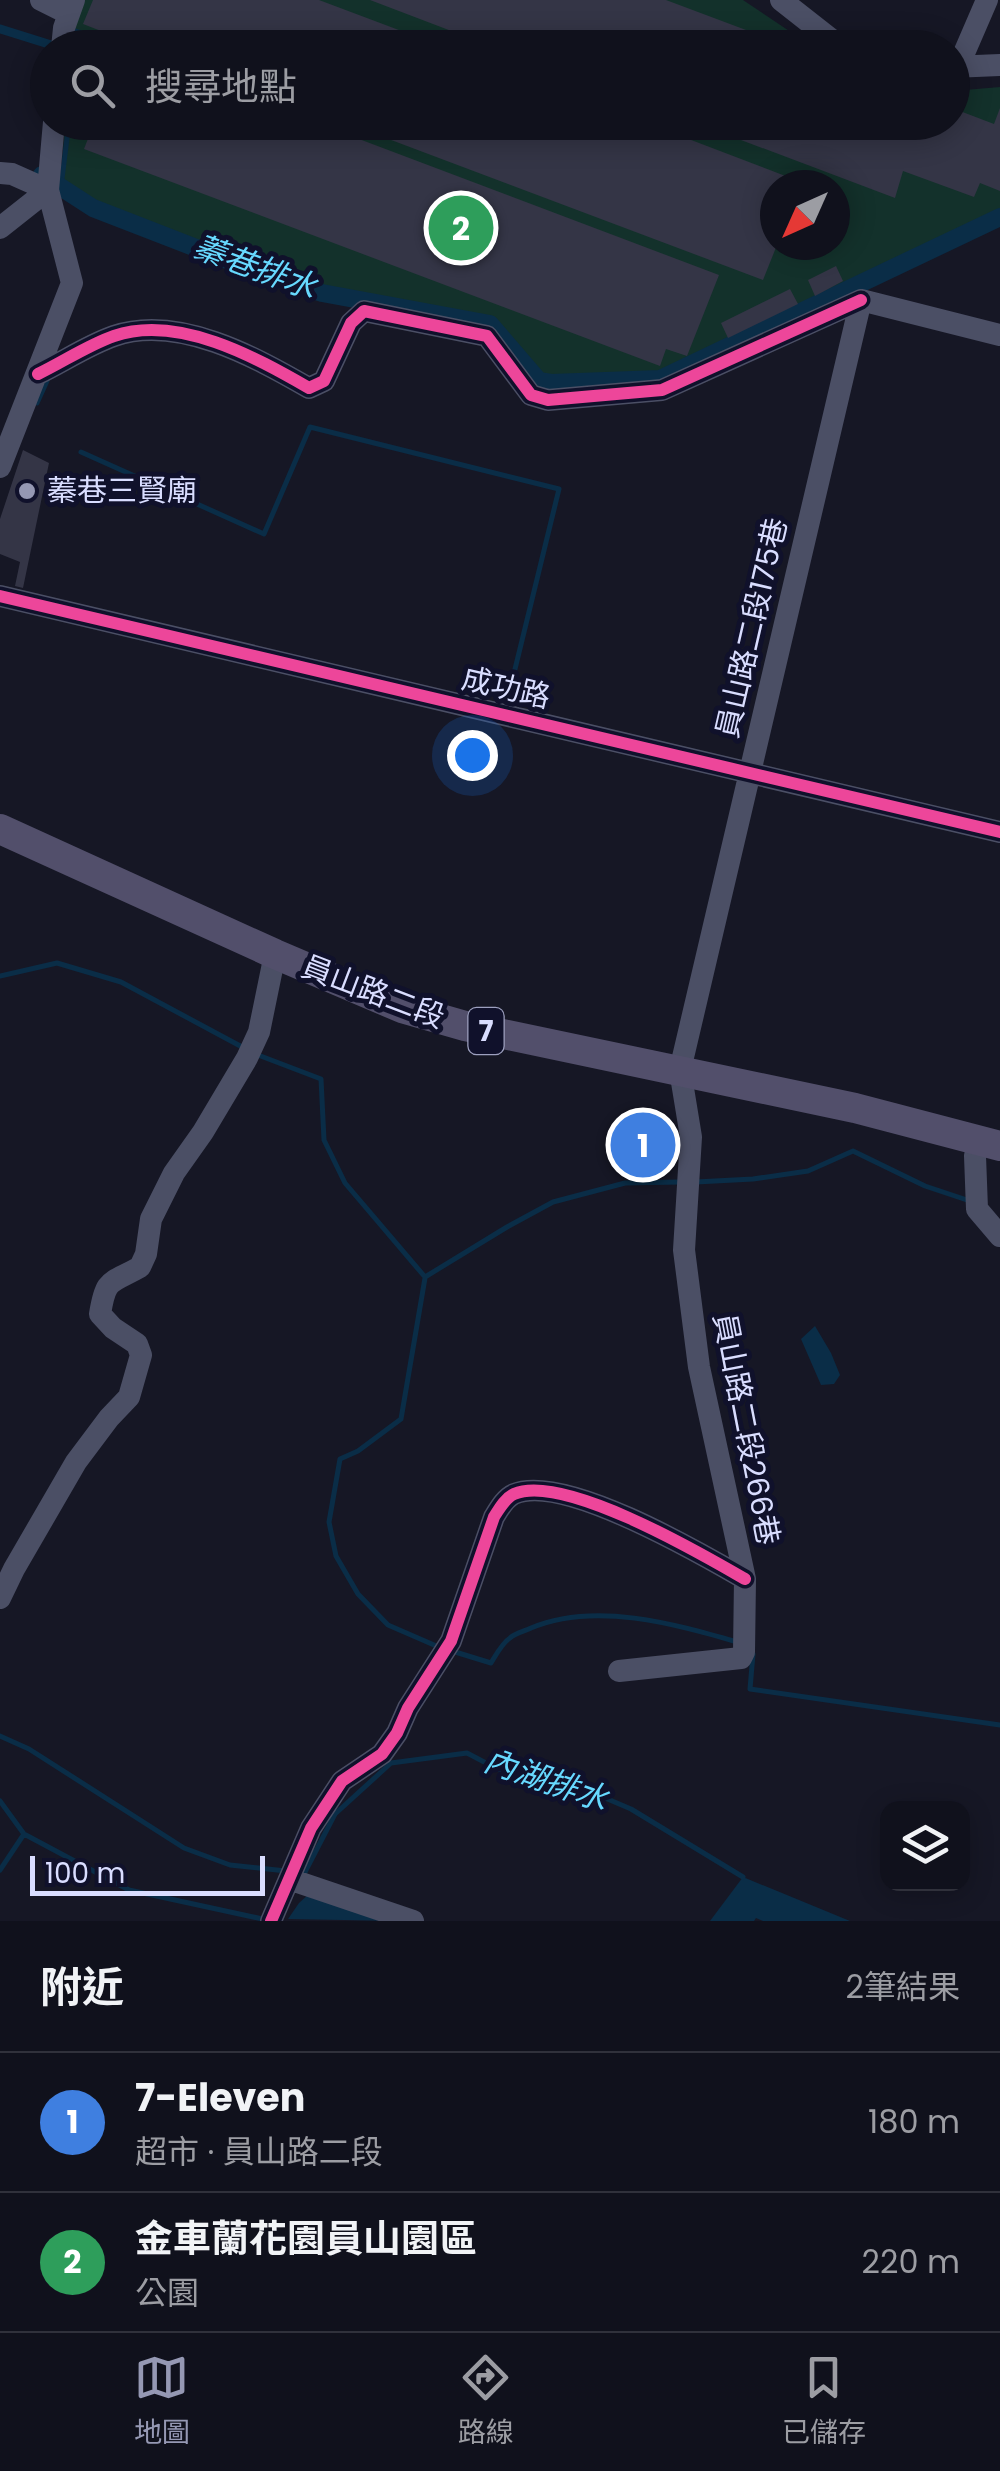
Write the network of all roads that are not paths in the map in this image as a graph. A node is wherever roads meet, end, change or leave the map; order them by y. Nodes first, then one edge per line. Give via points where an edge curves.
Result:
1 (40, 0) edge
2 (781, 0) edge
3 (988, 0) edge
4 (72, 7) edge
5 (819, 30) edge
6 (970, 37) edge
7 (1000, 65) edge
8 (970, 66) edge
9 (52, 140) edge
10 (0, 173) edge
11 (48, 183) junction
12 (0, 228) edge
13 (861, 300) junction
14 (1000, 334) edge
15 (38, 374) junction
16 (11, 414) edge
17 (0, 467) edge
18 (0, 596) edge
19 (749, 772) junction
20 (0, 829) edge
21 (1000, 832) edge
22 (0, 845) edge
23 (273, 961) junction
24 (682, 1080) junction
25 (988, 1151) edge
26 (1000, 1236) edge
27 (745, 1578) junction
28 (0, 1598) edge
29 (619, 1671) dead end
30 (291, 1875) junction
31 (271, 1921) edge
32 (413, 1921) edge

1 - 4 street
2 - 5 street
3 - 6 street
7 - 8 street
9 - 11 street
10 - 11 street
11 - 12 street
11 - 15 street via 72,283
13 - 14 street
13 - 15 street via 662,390 643,392 548,400 531,395 487,336 364,311 350,323 324,381 309,388 210,340 157,329 115,336
13 - 19 street, 員山路二段175巷
15 - 16 street
16 - 17 street
18 - 19 street, 成功路
19 - 21 street, 成功路
19 - 24 street, 員山路二段175巷
20 - 23 main road, 員山路二段 / 7
22 - 23 main road, 員山路二段 / 7
23 - 24 main road, 員山路二段 / 7 via 402,1008
23 - 28 street via 251,1050 150,1219 140,1267 111,1281 104,1292 100,1314 141,1355 129,1396 76,1462
24 - 25 main road, 員山路二段 / 7 via 855,1108
24 - 27 street, 員山路二段266巷 via 691,1137 684,1250 700,1367
25 - 26 street via 977,1210
27 - 29 street, 員山路二段266巷 via 741,1658
27 - 30 street via 582,1500 536,1490 513,1494 494,1518 451,1642 382,1754 342,1780
30 - 31 street
30 - 32 street

